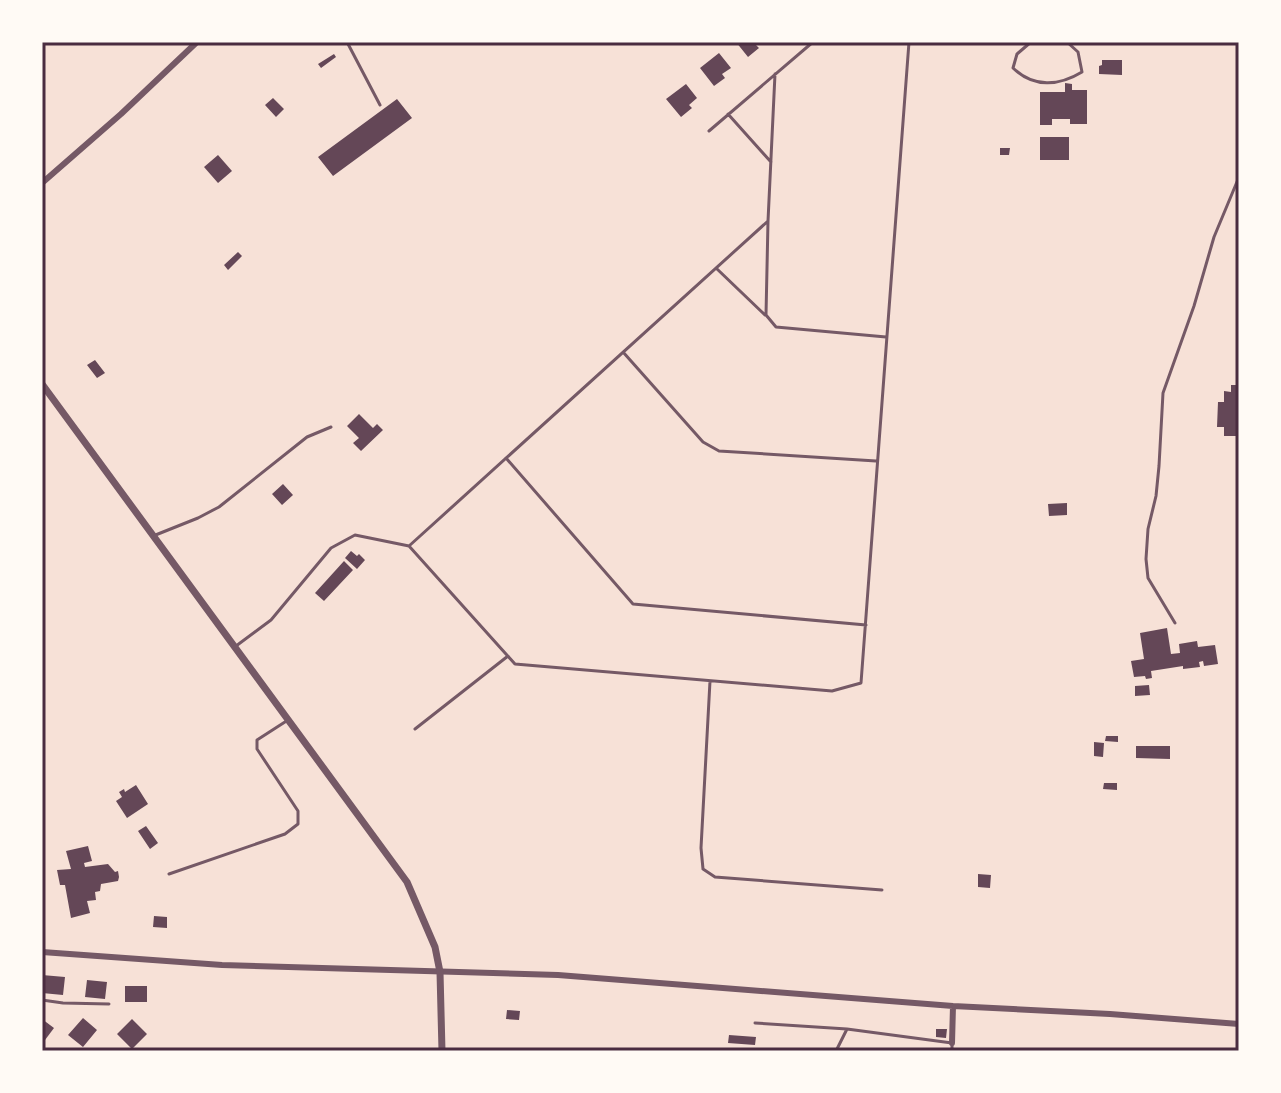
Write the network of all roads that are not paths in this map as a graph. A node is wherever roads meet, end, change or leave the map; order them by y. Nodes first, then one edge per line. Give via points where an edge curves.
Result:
1 (197, 42) edge
2 (347, 42) edge
3 (813, 42) edge
4 (909, 42) edge
5 (1031, 42) edge
6 (1067, 42) edge
7 (775, 74) junction
8 (380, 105) dead end
9 (728, 114) junction
10 (709, 131) dead end
11 (771, 162) junction
12 (1239, 177) edge
13 (42, 183) edge
14 (768, 221) junction
15 (716, 268) junction
16 (766, 315) junction
17 (887, 337) junction
18 (623, 352) junction
19 (42, 384) edge
20 (331, 427) dead end
21 (506, 458) junction
22 (878, 461) junction
23 (153, 536) junction
24 (409, 546) junction
25 (1175, 623) dead end
26 (866, 625) junction
27 (235, 647) junction
28 (508, 656) junction
29 (710, 681) junction
30 (288, 720) junction
31 (415, 729) dead end
32 (169, 874) dead end
33 (882, 890) dead end
34 (42, 952) edge
35 (440, 972) junction
36 (42, 1000) edge
37 (109, 1004) dead end
38 (953, 1006) junction
39 (755, 1023) dead end
40 (1239, 1024) edge
41 (847, 1029) junction
42 (952, 1047) edge
43 (442, 1051) edge
44 (836, 1051) edge

1 - 13 street
2 - 8 lane
3 - 7 lane
4 - 17 lane
5 - 6 lane via 1017,54 1013,68 1040,82 1066,81 1082,72 1078,52
7 - 9 lane
7 - 11 lane
9 - 10 lane
9 - 11 lane
11 - 14 lane
12 - 25 lane via 1214,237 1161,407 1146,568
14 - 15 lane
14 - 16 lane
15 - 16 lane
15 - 18 lane
16 - 17 lane via 776,327
17 - 22 lane
18 - 21 lane
18 - 22 lane via 703,442 719,451
19 - 23 street
20 - 23 lane via 307,437 219,507
21 - 24 lane
21 - 26 lane via 633,604
22 - 26 lane
23 - 27 street
24 - 27 lane via 355,535 331,548 271,620
24 - 28 lane
26 - 29 lane via 861,683 832,691
27 - 30 street
28 - 29 lane via 515,664
28 - 31 lane
29 - 33 lane via 703,869 715,877
30 - 32 lane via 257,740 257,749 298,811 298,824 285,834
30 - 35 street via 407,882
34 - 35 street
35 - 38 street via 558,975
35 - 43 street
36 - 37 lane
38 - 40 street
38 - 42 street
39 - 41 lane
41 - 42 lane
41 - 44 lane

